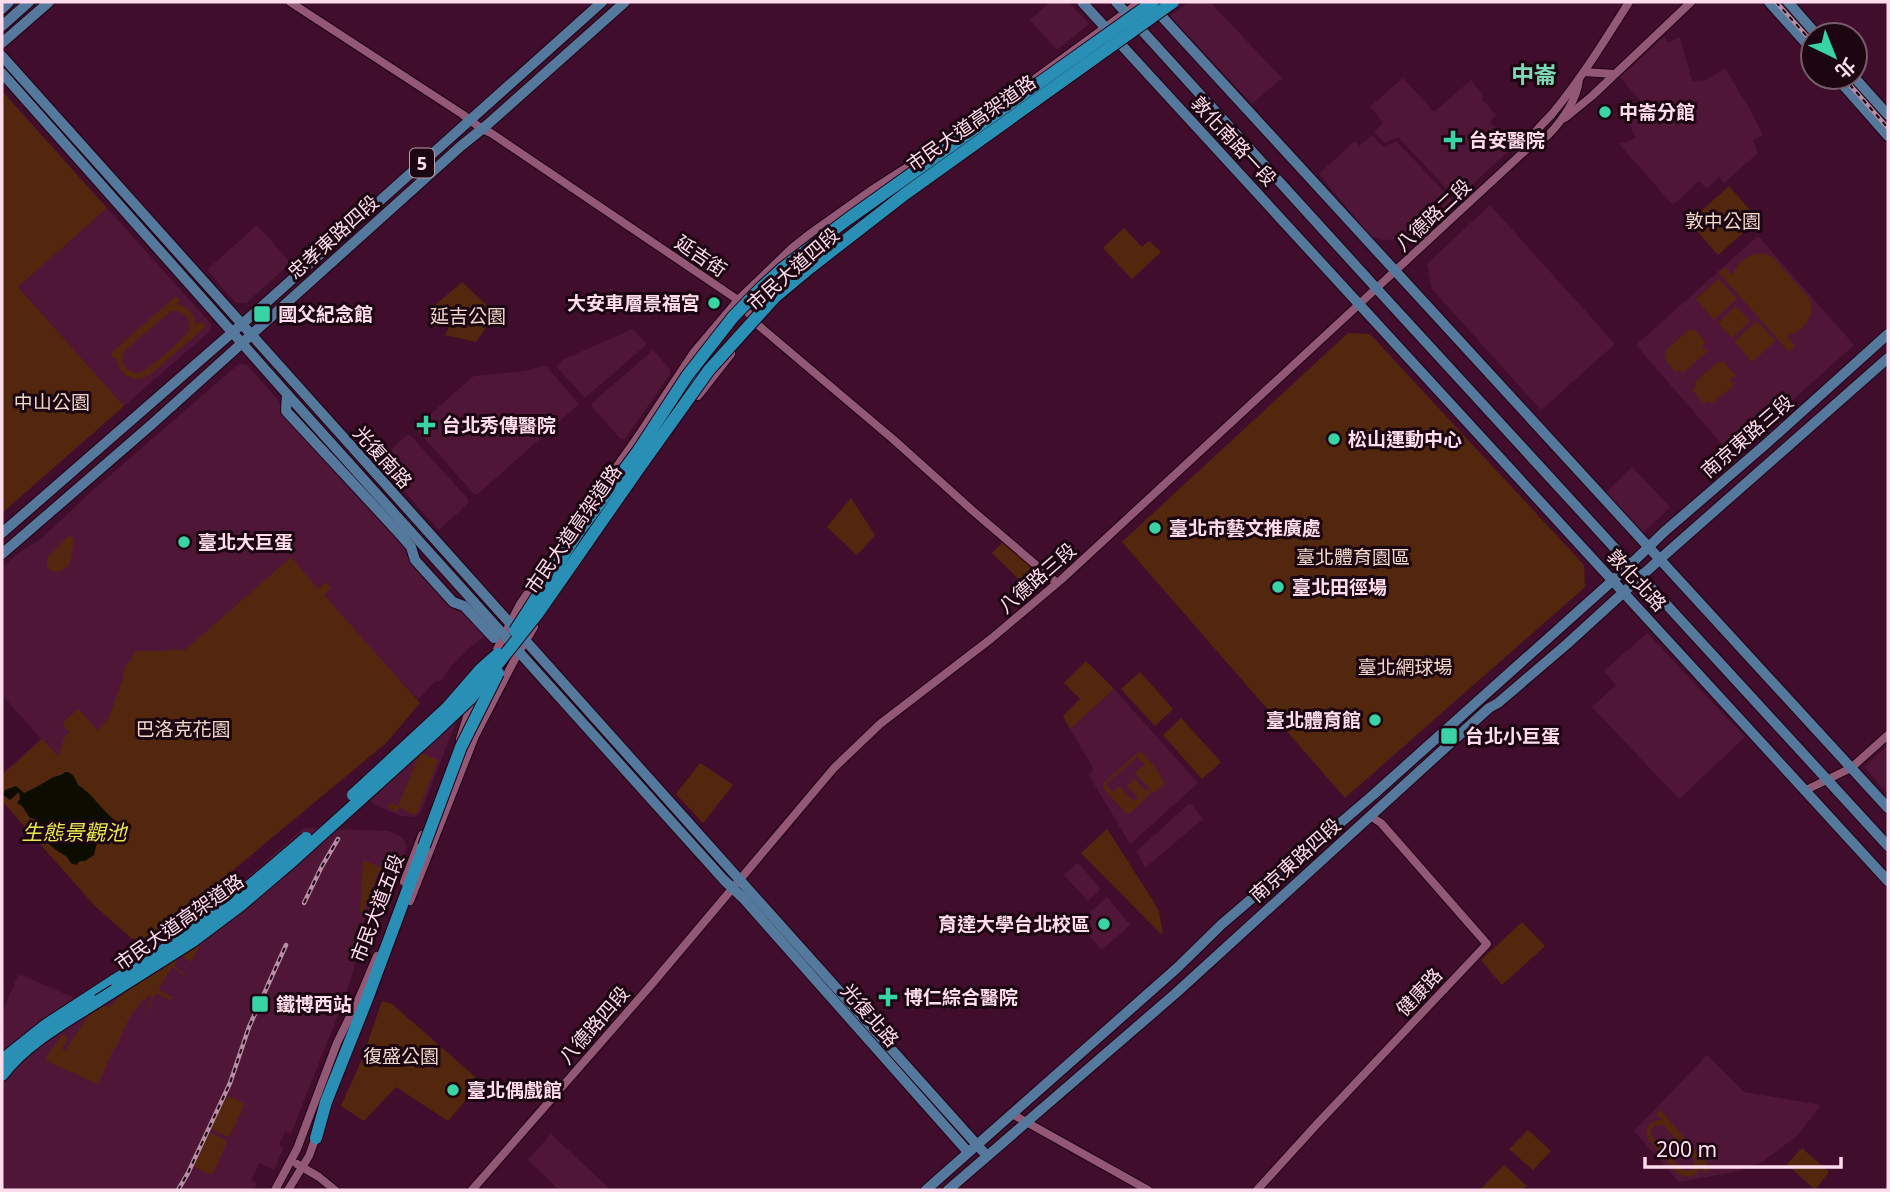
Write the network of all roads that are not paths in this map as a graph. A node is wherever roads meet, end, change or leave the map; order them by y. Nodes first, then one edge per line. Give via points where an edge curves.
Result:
1 (9, 2) edge
2 (29, 2) edge
3 (49, 2) edge
4 (290, 2) edge
5 (602, 2) edge
6 (625, 2) edge
7 (1082, 2) edge
8 (1116, 2) edge
9 (1140, 2) edge
10 (1151, 2) edge
11 (1173, 2) edge
12 (1180, 2) edge
13 (1629, 2) edge
14 (1691, 2) edge
15 (1769, 2) edge
16 (1788, 2) edge
17 (2, 9) edge
18 (1126, 12) junction
19 (1161, 15) junction
20 (1805, 21) edge
21 (2, 26) edge
22 (1105, 27) junction
23 (1142, 30) junction
24 (1799, 35) edge
25 (2, 43) edge
26 (1121, 44) junction
27 (2, 56) edge
28 (1049, 68) junction
29 (2, 73) edge
30 (1614, 74) junction
31 (1582, 76) junction
32 (1032, 81) junction
33 (1063, 87) junction
34 (1848, 91) edge
35 (1867, 91) edge
36 (1047, 99) junction
37 (1888, 115) edge
38 (470, 120) junction
39 (1562, 120) junction
40 (482, 130) junction
41 (1888, 136) edge
42 (1528, 148) junction
43 (930, 160) junction
44 (783, 256) junction
45 (773, 265) junction
46 (1396, 271) junction
47 (803, 278) junction
48 (790, 289) junction
49 (1377, 289) junction
50 (738, 300) junction
51 (1360, 304) junction
52 (756, 322) junction
53 (242, 324) junction
54 (232, 332) junction
55 (1888, 334) edge
56 (251, 335) junction
57 (242, 344) junction
58 (1888, 358) edge
59 (286, 394) junction
60 (678, 413) junction
61 (598, 512) junction
62 (411, 532) junction
63 (2, 533) edge
64 (399, 533) junction
65 (565, 540) junction
66 (1648, 548) junction
67 (2, 554) edge
68 (1660, 559) junction
69 (1630, 565) junction
70 (1641, 576) junction
71 (1613, 579) junction
72 (1057, 583) junction
73 (562, 589) junction
74 (1624, 592) junction
75 (510, 641) junction
76 (1888, 735) edge
77 (458, 745) junction
78 (1851, 768) junction
79 (1828, 780) junction
80 (1806, 790) junction
81 (1888, 808) edge
82 (1370, 816) junction
83 (1888, 846) edge
84 (1888, 881) edge
85 (736, 884) junction
86 (2, 1071) edge
87 (1012, 1114) junction
88 (1026, 1122) junction
89 (316, 1138) junction
90 (972, 1148) junction
91 (987, 1156) junction
92 (290, 1160) junction
93 (302, 1167) junction
94 (972, 1169) junction
95 (275, 1190) edge
96 (288, 1190) edge
97 (335, 1190) edge
98 (472, 1190) edge
99 (926, 1190) edge
100 (948, 1190) edge
101 (1148, 1190) edge
102 (1257, 1190) edge

1 - 17 main road
2 - 21 main road
3 - 25 main road
4 - 38 street, 延吉街
5 - 38 main road, 忠孝東路四段 / 5
6 - 40 main road, 忠孝東路四段 / 5
7 - 22 main road, 敦化南路一段
8 - 18 main road, 敦化南路一段
9 - 18 street, 市民大道四段
10 - 19 main road, 敦化南路一段
10 - 43 highway, 市民大道高架道路, bridge
11 - 60 highway, 市民大道高架道路, bridge via 811,267 741,334
12 - 19 street, 市民大道四段
13 - 31 street, 八德路二段
14 - 30 street
15 - 24 main road
16 - 20 main road
18 - 22 street, 市民大道四段
18 - 23 main road, 敦化南路一段
19 - 23 street, 市民大道四段
19 - 46 main road, 敦化南路一段
22 - 26 main road, 敦化南路一段
22 - 28 street, 市民大道四段
23 - 26 street, 市民大道四段
23 - 49 main road, 敦化南路一段
26 - 33 street, 市民大道四段
26 - 51 main road, 敦化南路一段
27 - 53 main road, 光復南路
28 - 32 street, 市民大道四段
28 - 33 street via 1054,88
29 - 54 main road, 光復南路
30 - 31 street
30 - 39 street
31 - 39 street, 八德路二段
31 - 42 street, 八德路二段 via 1529,140
32 - 36 street via 1043,82 1049,92
32 - 44 street, 市民大道四段 via 835,215
33 - 36 street, 市民大道四段
34 - 41 main road
35 - 37 main road
36 - 47 street, 市民大道四段
38 - 40 street, 延吉街
38 - 53 main road, 忠孝東路四段 / 5
39 - 42 street, 八德路二段
40 - 50 street, 延吉街
40 - 56 main road, 忠孝東路四段 / 5
42 - 46 street, 八德路二段
43 - 61 highway, bridge via 786,276 735,330
43 - 86 highway, 市民大道高架道路, bridge via 783,268 733,317 579,531 503,649 447,708 254,883 180,939 46,1025
44 - 45 street, 市民大道四段
44 - 47 street via 781,261 797,279
45 - 48 street via 779,265 794,281
45 - 50 street, 市民大道四段
46 - 49 street, 八德路二段
46 - 66 main road, 敦化北路
47 - 48 street, 市民大道四段
48 - 52 street, 市民大道四段
49 - 51 street, 八德路二段
49 - 69 main road, 敦化北路
50 - 52 street, 延吉街
50 - 65 street, 市民大道四段 via 694,352
51 - 71 main road, 敦化北路
51 - 72 street, 八德路三段
52 - 72 street, 延吉街
52 - 73 street, 市民大道四段 via 672,430
53 - 54 main road, 忠孝東路四段 / 5
53 - 56 main road, 光復南路
54 - 57 main road, 光復南路
54 - 63 main road, 忠孝東路四段 / 5
55 - 66 main road, 南京東路三段
56 - 57 main road, 忠孝東路四段 / 5
56 - 75 main road, 光復南路
57 - 59 main road, 光復南路
57 - 67 main road, 忠孝東路四段 / 5
58 - 68 main road, 南京東路三段
59 - 62 main road, 光復南路
59 - 64 main road, 光復南路 via 286,411
60 - 73 highway, bridge via 581,547
60 - 75 highway, 市民大道高架道路, bridge via 538,613
61 - 65 highway
61 - 75 highway
62 - 64 main road
62 - 75 main road, 光復南路
64 - 75 main road, 光復南路 via 415,560 453,602
65 - 75 street, 市民大道四段 via 520,604
66 - 68 main road, 敦化北路
66 - 69 main road, 南京東路三段
68 - 70 main road, 南京東路三段
68 - 78 main road, 敦化北路
69 - 70 main road, 敦化北路
69 - 71 main road, 南京東路四段
70 - 74 main road, 南京東路四段
70 - 79 main road, 敦化北路
71 - 74 main road, 敦化北路
71 - 87 main road, 南京東路四段
72 - 85 street, 八德路三段 via 880,724 834,768
73 - 75 street, 市民大道四段
74 - 80 main road, 敦化北路
74 - 82 main road, 南京東路四段
75 - 77 street, 市民大道五段
75 - 77 street via 471,702
75 - 85 main road, 光復南路
75 - 86 highway, 市民大道高架道路, bridge via 470,699 241,905 45,1036
75 - 89 street, 市民大道五段
75 - 89 highway, bridge via 461,747
76 - 78 street
77 - 92 street, 市民大道五段 via 376,958
78 - 79 street
78 - 81 main road, 敦化北路
79 - 80 street
79 - 83 main road, 敦化北路
80 - 84 main road, 敦化北路
82 - 88 main road, 南京東路四段
82 - 102 street, 健康路 via 1487,944
85 - 90 main road, 光復北路
85 - 98 street, 八德路四段
87 - 88 street
87 - 90 main road, 南京東路四段
88 - 91 main road, 南京東路四段
88 - 101 street
89 - 93 street, 市民大道五段
90 - 91 main road, 光復北路
90 - 94 street, 光復北路
90 - 99 main road, 南京東路四段
91 - 94 main road, 南京東路四段
92 - 93 street
92 - 95 street, 市民大道五段
93 - 96 street, 市民大道五段
93 - 97 street
94 - 100 main road, 南京東路四段

